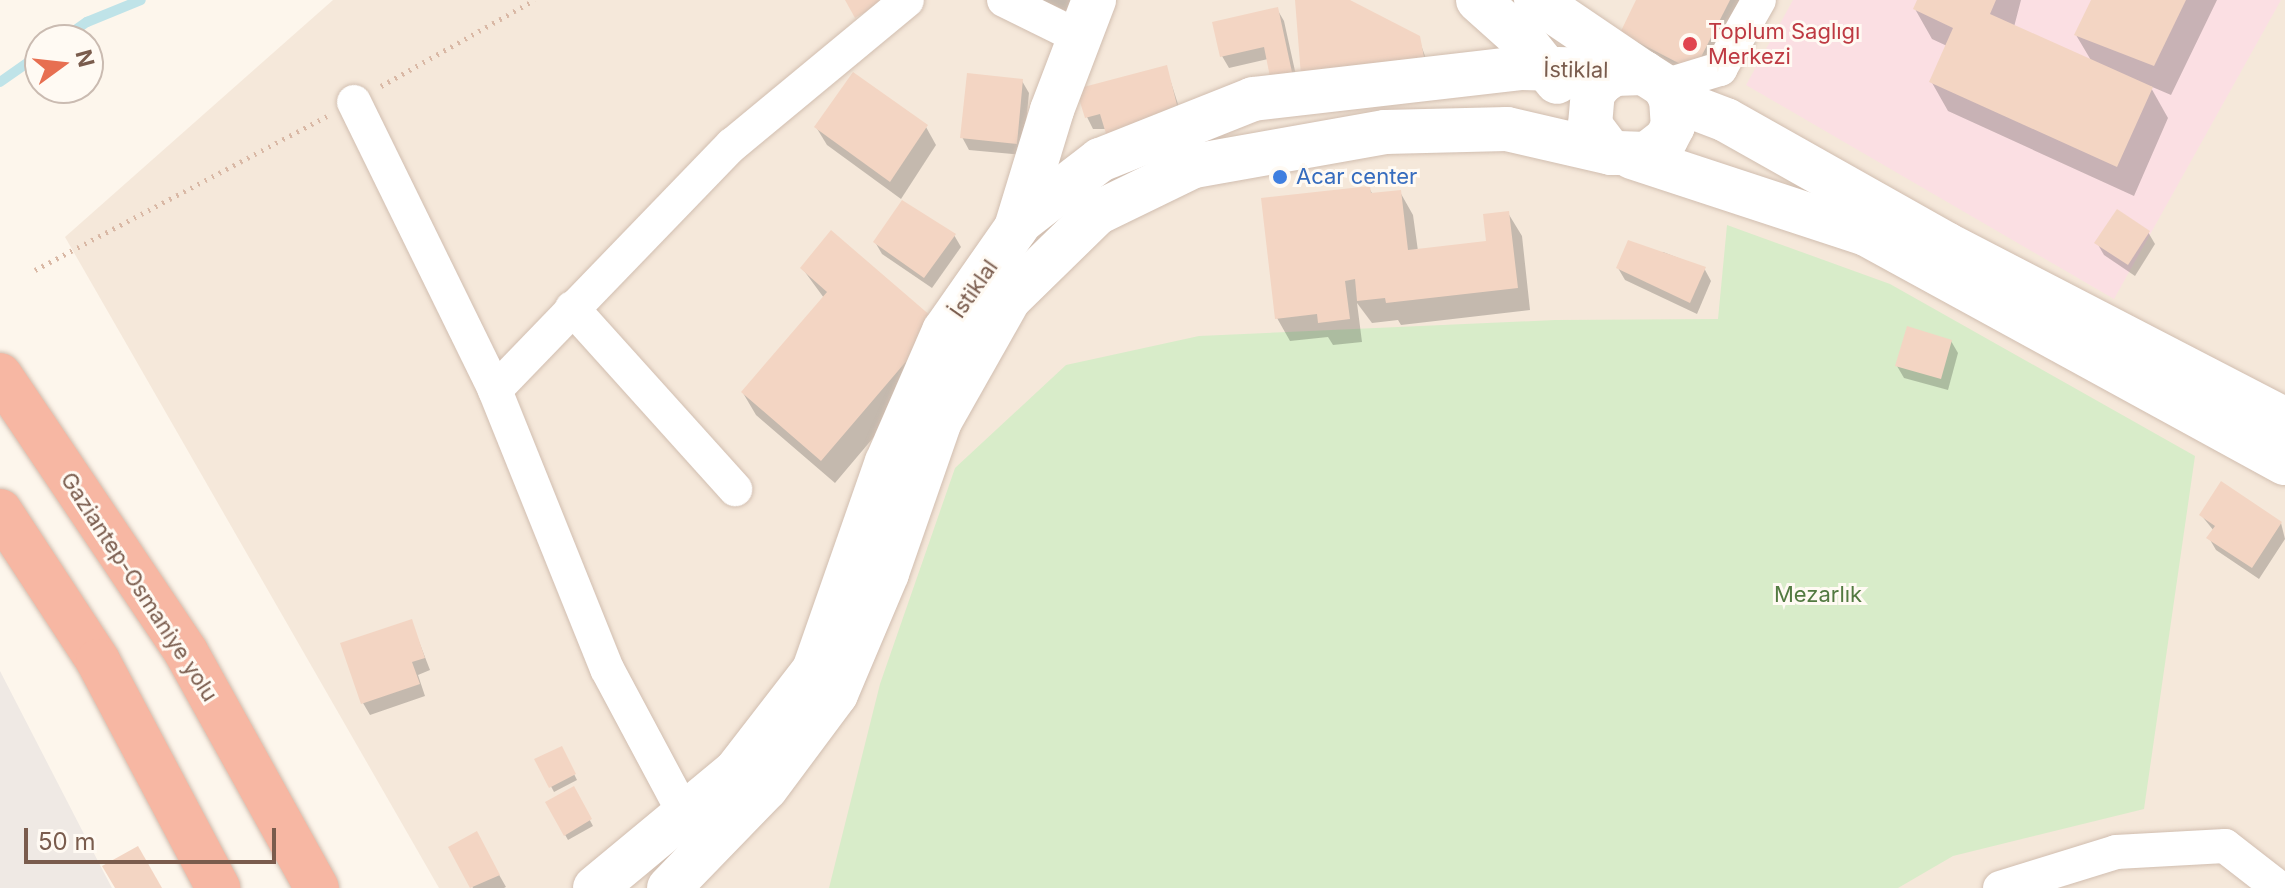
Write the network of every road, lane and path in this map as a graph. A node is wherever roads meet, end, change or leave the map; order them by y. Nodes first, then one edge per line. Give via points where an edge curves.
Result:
1 (534, 0) edge
2 (907, 0) edge
3 (1004, 0) edge
4 (1478, 0) edge
5 (1536, 0) edge
6 (1759, 0) edge
7 (1088, 19) edge
8 (1549, 72) junction
9 (1652, 82) junction
10 (354, 102) junction
11 (1611, 145) junction
12 (1016, 228) junction
13 (35, 270) dead end
14 (572, 308) junction
15 (0, 375) edge
16 (495, 390) junction
17 (2285, 420) edge
18 (2285, 463) edge
19 (735, 489) dead end
20 (0, 511) edge
21 (684, 813) junction
22 (218, 888) edge
23 (317, 888) edge
24 (595, 888) edge
25 (669, 888) edge
26 (2000, 888) edge
27 (2279, 888) edge

1 - 10 path
2 - 14 street via 732,145
3 - 7 street
4 - 8 street
5 - 9 street via 1598,37
6 - 9 street via 1720,69
7 - 12 street via 1052,110
8 - 9 street, İstiklal
8 - 11 street
8 - 12 street, İstiklal via 1522,68 1437,75 1253,99 1100,160
9 - 11 street via 1614,74 1593,93
9 - 11 street via 1673,126 1666,139 1655,150
9 - 17 street via 1946,244
10 - 13 path
10 - 16 street
11 - 18 street via 1866,234
11 - 25 street via 1507,129 1385,132 1194,166 1097,213 1009,299 940,421 887,573 836,694 766,788
12 - 21 street, İstiklal via 944,331 887,462 814,670 736,771
14 - 16 street
14 - 19 street
15 - 23 highway, Gaziantep-Osmaniye yolu via 186,652
16 - 21 street via 607,669
20 - 22 highway via 98,661
21 - 24 street, İstiklal
26 - 27 street via 2116,852 2225,846

